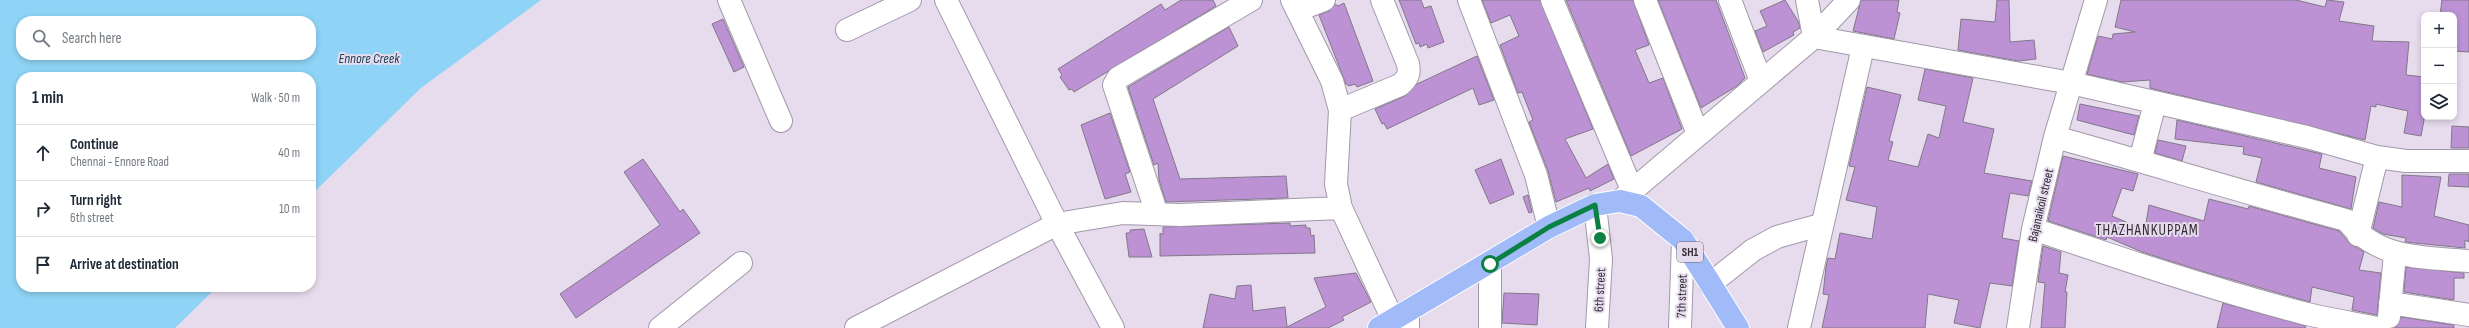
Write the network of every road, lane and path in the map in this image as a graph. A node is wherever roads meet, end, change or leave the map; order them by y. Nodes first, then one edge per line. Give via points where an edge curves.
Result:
1 (729, 0) edge
2 (910, 0) edge
3 (946, 0) edge
4 (1250, 0) edge
5 (1324, 0) edge
6 (1382, 0) edge
7 (1469, 0) edge
8 (1552, 0) edge
9 (1645, 0) edge
10 (1730, 0) edge
11 (1807, 0) edge
12 (1849, 0) edge
13 (2096, 0) edge
14 (1295, 5) edge
15 (848, 30) dead end
16 (1814, 37) junction
17 (1863, 48) junction
18 (1761, 81) junction
19 (2071, 83) junction
20 (2154, 103) junction
21 (1340, 110) junction
22 (781, 121) dead end
23 (1698, 134) junction
24 (2055, 137) junction
25 (2377, 157) junction
26 (2140, 161) junction
27 (2469, 161) edge
28 (1626, 196) junction
29 (1595, 205) junction
30 (1341, 208) junction
31 (1157, 214) junction
32 (1057, 224) junction
33 (1820, 225) junction
34 (1549, 227) junction
35 (2033, 229) junction
36 (2358, 236) junction
37 (1683, 240) junction
38 (2395, 254) junction
39 (2469, 262) edge
40 (741, 263) dead end
41 (1490, 264) junction
42 (1710, 284) junction
43 (2390, 303) junction
44 (2469, 315) edge
45 (1397, 322) edge
46 (660, 328) edge
47 (856, 328) edge
48 (1113, 328) edge
49 (1490, 328) edge
50 (1597, 328) edge
51 (1680, 328) edge
52 (1738, 328) edge
53 (1799, 328) edge
54 (2018, 328) edge
55 (2378, 328) edge
56 (2388, 328) edge

1 - 22 street
2 - 15 street
3 - 32 street
4 - 31 street via 1118,78 1114,85
5 - 14 street
6 - 21 street via 1410,73 1400,85
7 - 34 street via 1536,176
8 - 28 street
9 - 23 street
10 - 18 street
11 - 16 street
12 - 16 street
13 - 19 street, Bajanaikoil street
14 - 21 street via 1332,81
16 - 17 street
16 - 18 street
17 - 19 street
17 - 33 street
18 - 23 street
19 - 20 street
19 - 24 street, Bajanaikoil street
20 - 25 street via 2307,137
20 - 26 street
21 - 30 street via 1336,184
23 - 28 street
24 - 26 street
24 - 35 street, Bajanaikoil street
25 - 27 street via 2406,161
25 - 36 street
26 - 36 street via 2191,178 2346,220
28 - 29 main road
28 - 37 main road, SH1
29 - 34 main road
29 - 50 street, 6th street via 1601,259
30 - 31 street
30 - 45 street
31 - 32 street via 1107,214
32 - 47 street
32 - 48 street
33 - 42 street via 1777,237 1753,250
33 - 53 street
34 - 41 main road
35 - 54 street, Bajanaikoil street
35 - 55 street via 2261,301
36 - 38 street
37 - 42 main road, SH1
37 - 51 street, 7th street
38 - 39 street
38 - 43 street
40 - 46 street
41 - 45 main road
41 - 49 street
42 - 52 main road, SH1
43 - 44 street
43 - 56 street

